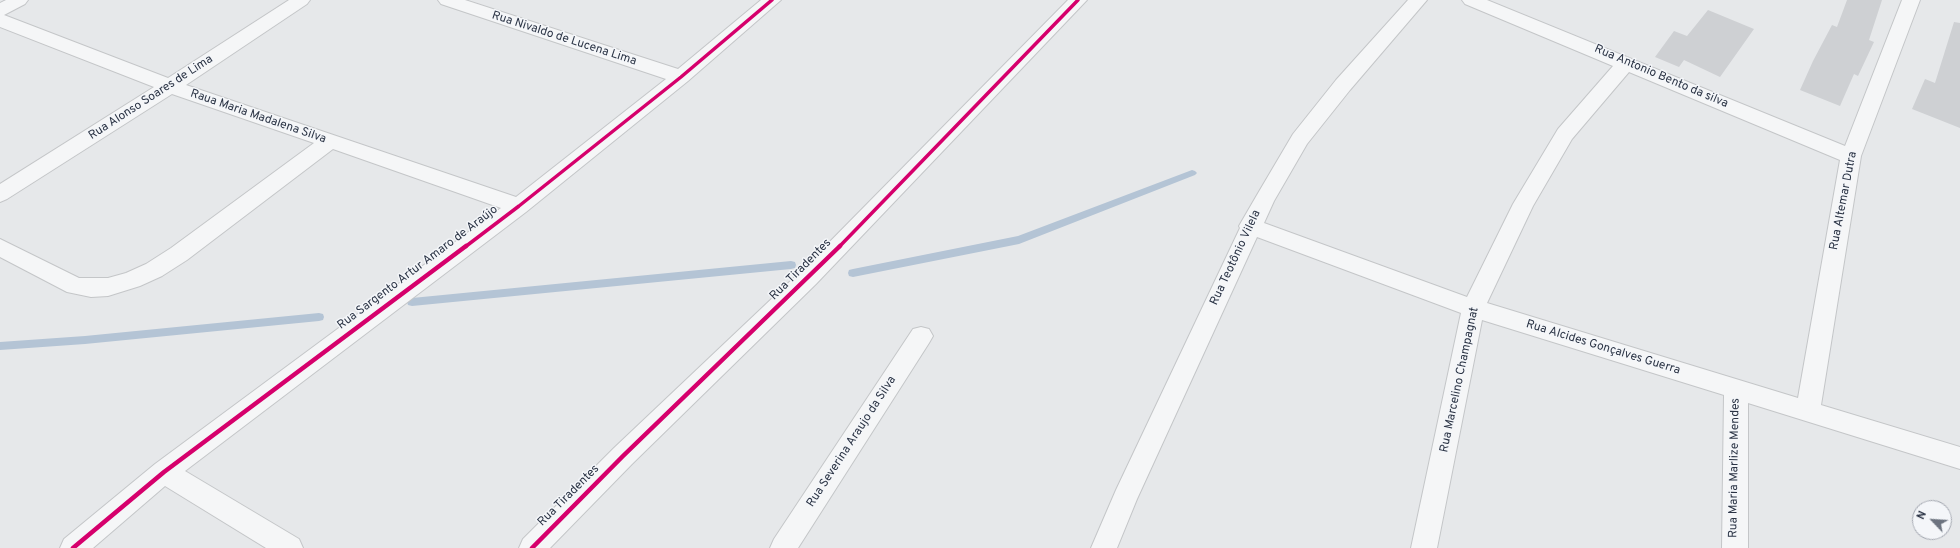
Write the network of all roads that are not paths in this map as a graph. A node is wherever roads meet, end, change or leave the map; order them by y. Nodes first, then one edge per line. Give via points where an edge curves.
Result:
1 (19, 0) edge
2 (301, 0) edge
3 (447, 0) edge
4 (772, 0) edge
5 (1078, 0) edge
6 (1418, 0) edge
7 (1471, 0) edge
8 (1911, 0) edge
9 (0, 12) edge
10 (0, 20) edge
11 (1626, 62) junction
12 (681, 77) junction
13 (170, 86) junction
14 (330, 141) junction
15 (1851, 156) junction
16 (0, 194) edge
17 (519, 206) junction
18 (1250, 226) junction
19 (0, 247) edge
20 (1473, 308) junction
21 (921, 336) dead end
22 (1736, 389) junction
23 (1808, 410) junction
24 (1960, 458) edge
25 (164, 472) junction
26 (73, 548) edge
27 (290, 548) edge
28 (532, 548) edge
29 (783, 548) edge
30 (1104, 548) edge
31 (1424, 548) edge
32 (1734, 548) edge

1 - 9 street
2 - 13 street, Rua Alonso Soares de Lima
3 - 12 street, Rua Nivaldo de Lucena Lima
4 - 12 street, Rua Sargento Artur Amaro de Araújo
5 - 28 street, Rua Tiradentes via 808,278 623,456
6 - 18 street, Rua Teotônio Vilela via 1343,85 1300,139
7 - 11 street, Rua Antonio Bento da silva
8 - 15 street, Rua Altemar Dutra
10 - 13 street, Raua Maria Madalena Silva
11 - 15 street, Rua Antonio Bento da silva
11 - 20 street, Rua Marcelino Champagnat via 1565,134 1523,204
12 - 17 street, Rua Sargento Artur Amaro de Araújo
13 - 14 street, Raua Maria Madalena Silva
13 - 16 street, Rua Alonso Soares de Lima
14 - 17 street, Raua Maria Madalena Silva
14 - 19 street via 179,254 132,280 108,287 75,286
15 - 23 street, Rua Altemar Dutra
17 - 25 street, Rua Sargento Artur Amaro de Araújo
18 - 20 street, Rua Alcides Gonçalves Guerra
18 - 30 street, Rua Teotônio Vilela
20 - 22 street, Rua Alcides Gonçalves Guerra
20 - 31 street, Rua Marcelino Champagnat
21 - 29 street, Rua Severina Araujo da Silva
22 - 23 street, Rua Alcides Gonçalves Guerra
22 - 32 street, Rua Maria Marlize Mendes
23 - 24 street, Rua Alcides Gonçalves Guerra
25 - 26 street, Rua Sargento Artur Amaro de Araújo
25 - 27 street

